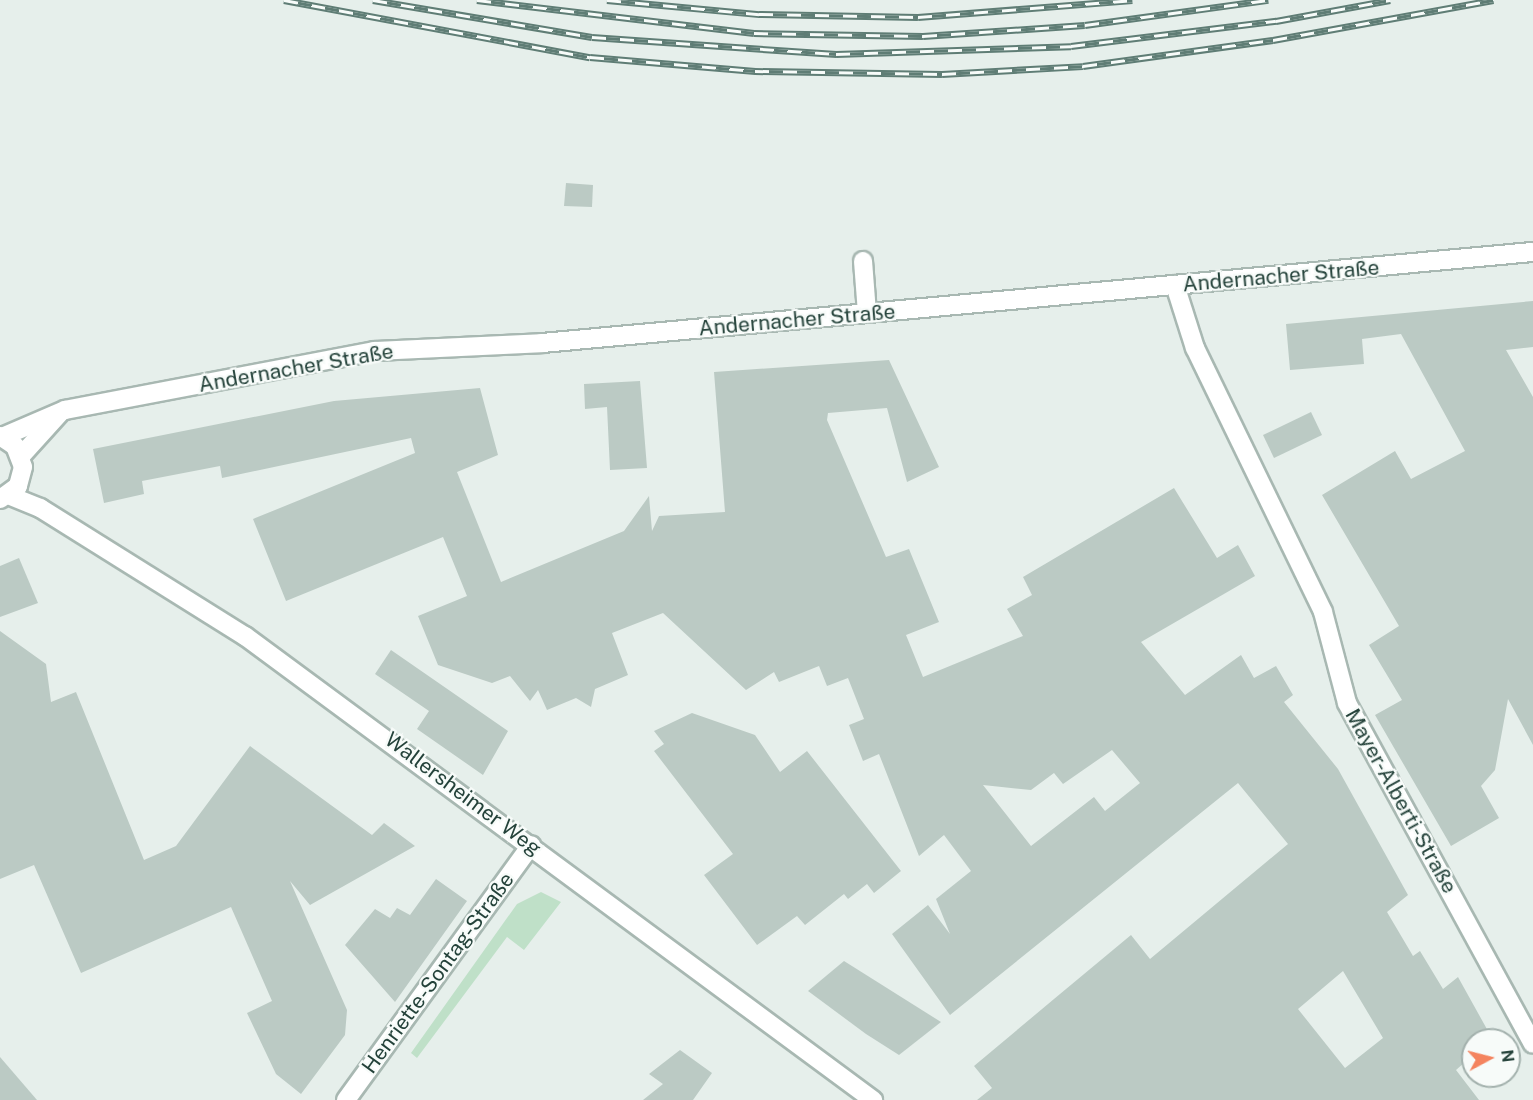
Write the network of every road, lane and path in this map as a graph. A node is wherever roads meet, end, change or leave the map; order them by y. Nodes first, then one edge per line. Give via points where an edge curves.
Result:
1 (1533, 252) edge
2 (863, 261) dead end
3 (1175, 285) junction
4 (867, 314) junction
5 (65, 410) junction
6 (1, 437) edge
7 (21, 456) junction
8 (20, 481) junction
9 (4, 497) edge
10 (40, 508) junction
11 (531, 845) junction
12 (1533, 1044) edge
13 (346, 1100) edge
14 (873, 1100) edge

1 - 3 street, Andernacher Straße
2 - 4 street
3 - 4 street, Andernacher Straße
3 - 12 street, Mayer-Alberti-Straße via 1195,348 1323,612 1347,703
4 - 5 street, Andernacher Straße via 542,343 374,351
5 - 6 street, Andernacher Straße
5 - 7 street
6 - 7 street
7 - 8 street
8 - 9 street
8 - 10 street, Wallersheimer Weg
9 - 10 street, Wallersheimer Weg
10 - 11 street, Wallersheimer Weg via 245,636
11 - 13 street, Henriette-Sontag-Straße
11 - 14 street, Wallersheimer Weg

